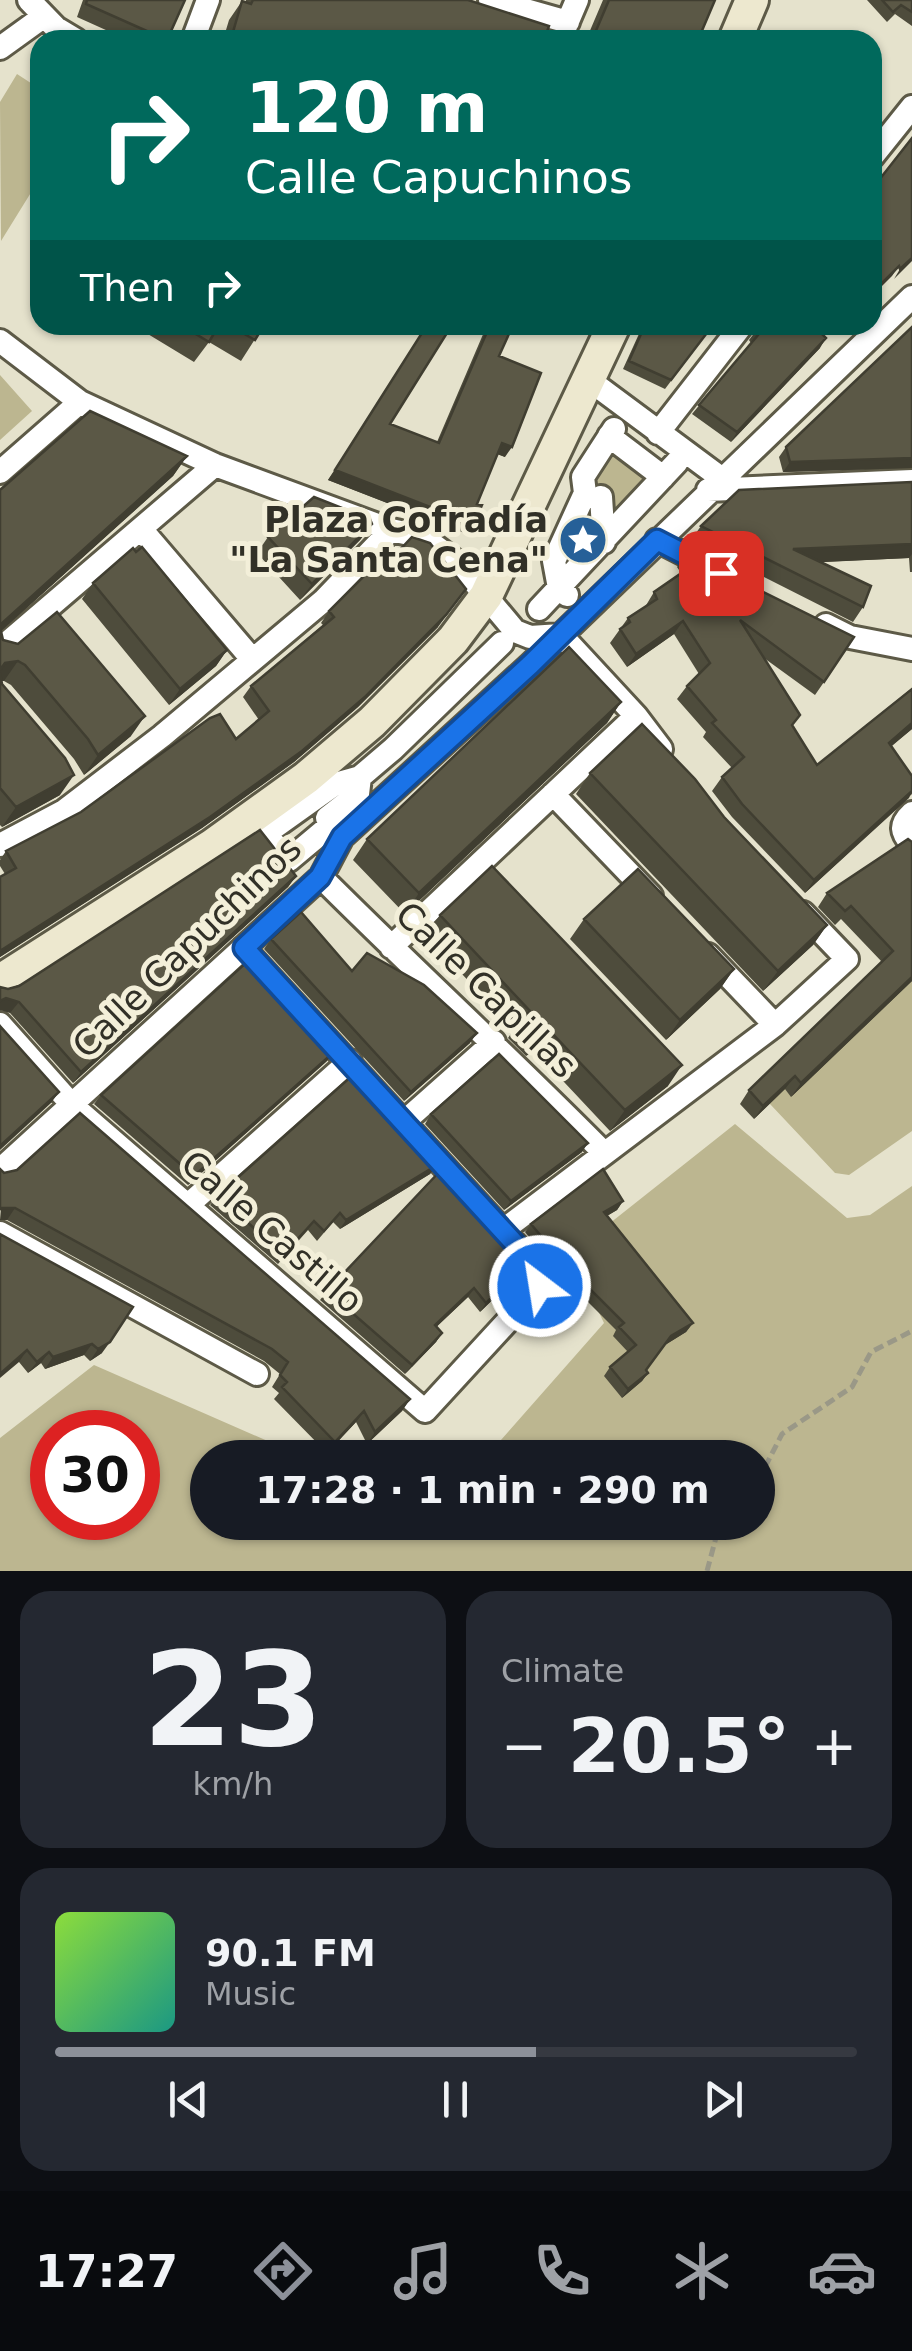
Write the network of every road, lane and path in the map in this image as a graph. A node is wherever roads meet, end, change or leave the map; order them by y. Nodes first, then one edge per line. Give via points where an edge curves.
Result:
1 (208, 0) edge
2 (490, 0) edge
3 (752, 0) edge
4 (36, 8) edge
5 (568, 21) edge
6 (64, 30) edge
7 (197, 30) edge
8 (739, 30) edge
9 (0, 48) edge
10 (912, 107) edge
11 (882, 144) edge
12 (912, 297) edge
13 (882, 325) edge
14 (609, 335) edge
15 (734, 335) edge
16 (872, 335) edge
17 (0, 341) edge
18 (589, 380) junction
19 (80, 402) junction
20 (658, 432) junction
21 (215, 465) junction
22 (0, 472) edge
23 (912, 481) edge
24 (714, 484) junction
25 (601, 497) dead end
26 (141, 529) junction
27 (391, 530) junction
28 (657, 540) junction
29 (604, 542) junction
30 (727, 576) edge
31 (567, 595) junction
32 (486, 596) junction
33 (539, 609) dead end
34 (797, 611) edge
35 (560, 635) junction
36 (0, 649) edge
37 (912, 649) edge
38 (252, 659) junction
39 (511, 672) dead end
40 (636, 716) junction
41 (678, 772) edge
42 (554, 794) junction
43 (912, 813) edge
44 (315, 828) junction
45 (0, 844) edge
46 (912, 845) edge
47 (320, 877) junction
48 (784, 893) edge
49 (671, 916) edge
50 (697, 944) edge
51 (244, 948) junction
52 (391, 948) junction
53 (0, 981) edge
54 (0, 1024) edge
55 (775, 1026) junction
56 (494, 1042) junction
57 (350, 1060) junction
58 (73, 1106) junction
59 (405, 1121) junction
60 (604, 1153) junction
61 (0, 1170) edge
62 (187, 1206) junction
63 (502, 1231) junction
64 (0, 1233) edge
65 (912, 1331) edge
66 (258, 1374) dead end
67 (775, 1448) edge
68 (715, 1540) edge
69 (707, 1571) edge

1 - 7 street
2 - 5 street
3 - 8 street
4 - 6 street
4 - 9 street
10 - 11 street
12 - 13 street, Calle Capuchinos
14 - 18 street
15 - 20 street
16 - 24 street, Calle Capuchinos
17 - 19 street
18 - 20 street
18 - 32 street
19 - 21 street
19 - 22 street
20 - 24 street
21 - 26 street
21 - 27 street
23 - 24 street
24 - 28 street, Calle Capuchinos
25 - 29 street
26 - 36 street via 56,614
26 - 38 street
27 - 32 street via 438,546
27 - 38 street via 324,600
28 - 30 street
28 - 35 street, Calle Capuchinos
29 - 31 street
29 - 31 street via 670,470 633,460 612,432 550,550
31 - 33 street
32 - 35 street via 515,631
32 - 53 street via 453,640 372,722 306,778
34 - 37 street via 850,637
35 - 40 street
35 - 47 street, Calle Capuchinos via 342,837
38 - 45 street via 75,790 64,811
39 - 44 street via 496,648 360,777 358,794
40 - 41 street
40 - 42 street
42 - 49 street
42 - 52 street via 485,872
43 - 46 street via 902,824
44 - 44 street via 262,831 289,860
47 - 51 street, Calle Capuchinos
47 - 52 street, Calle Capillas
48 - 55 street via 847,959
50 - 55 street
51 - 57 street
51 - 58 street, Calle Capuchinos
52 - 56 street, Calle Capillas
54 - 58 street, Calle Castillo
55 - 60 street via 686,1083
56 - 59 street
56 - 60 street, Calle Capillas
57 - 59 street
57 - 62 street
58 - 61 street, Calle Capuchinos
58 - 62 street, Calle Castillo
59 - 63 street
60 - 63 street
62 - 63 street, Calle Castillo via 425,1411 540,1286 539,1270
64 - 66 street
65 - 67 path via 870,1352 852,1387 782,1434
68 - 69 path

